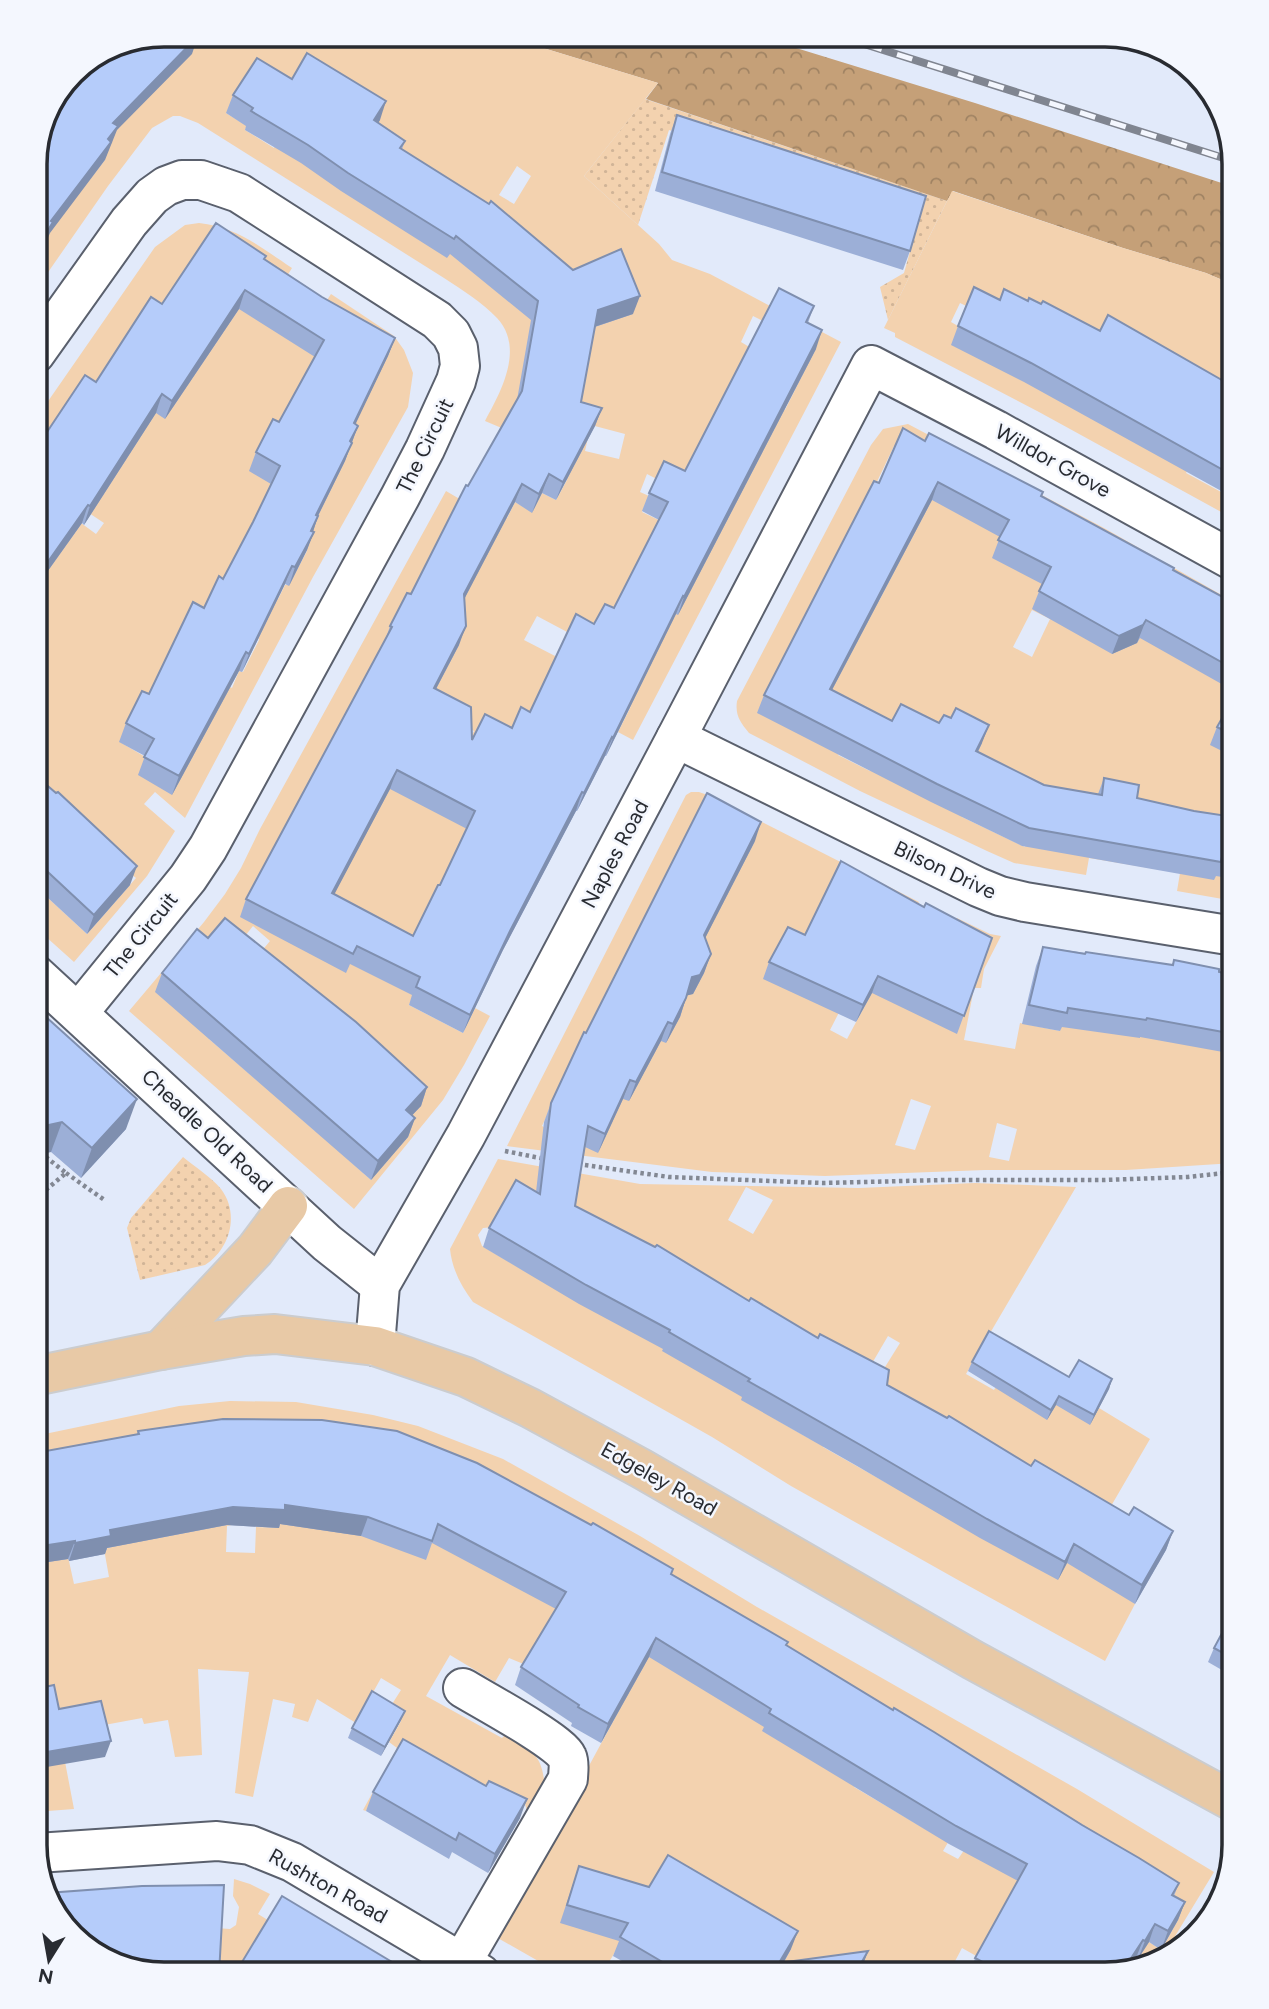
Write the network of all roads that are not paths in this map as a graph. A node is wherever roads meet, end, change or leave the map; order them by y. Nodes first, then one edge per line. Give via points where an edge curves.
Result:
1 (48, 336) edge
2 (871, 365) joint
3 (1222, 554) edge
4 (676, 738) junction
5 (1222, 934) edge
6 (48, 985) edge
7 (79, 1012) junction
8 (288, 1206) junction
9 (380, 1285) junction
10 (375, 1346) junction
11 (161, 1350) junction
12 (47, 1373) edge
13 (463, 1688) dead end
14 (1222, 1795) edge
15 (48, 1852) edge
16 (460, 1961) edge
17 (474, 1961) edge

1 - 7 street, The Circuit via 152,196 182,180 201,180 239,193 437,320 458,348 460,366 406,485 208,848
2 - 3 street, Willdor Grove
2 - 4 street, Naples Road
4 - 5 street, Bilson Drive via 1000,896
4 - 9 street, Naples Road via 466,1135
6 - 7 street, Cheadle Old Road
7 - 8 street, Cheadle Old Road
8 - 9 street, Cheadle Old Road
8 - 11 main road via 254,1250
9 - 10 street, Naples Road
10 - 11 main road, Edgeley Road via 275,1334
10 - 14 main road, Edgeley Road via 466,1377 541,1414
11 - 12 main road, Edgeley Road
13 - 17 street via 552,1742 566,1755 569,1766 568,1779
15 - 16 street, Rushton Road via 217,1841 250,1845 292,1862

